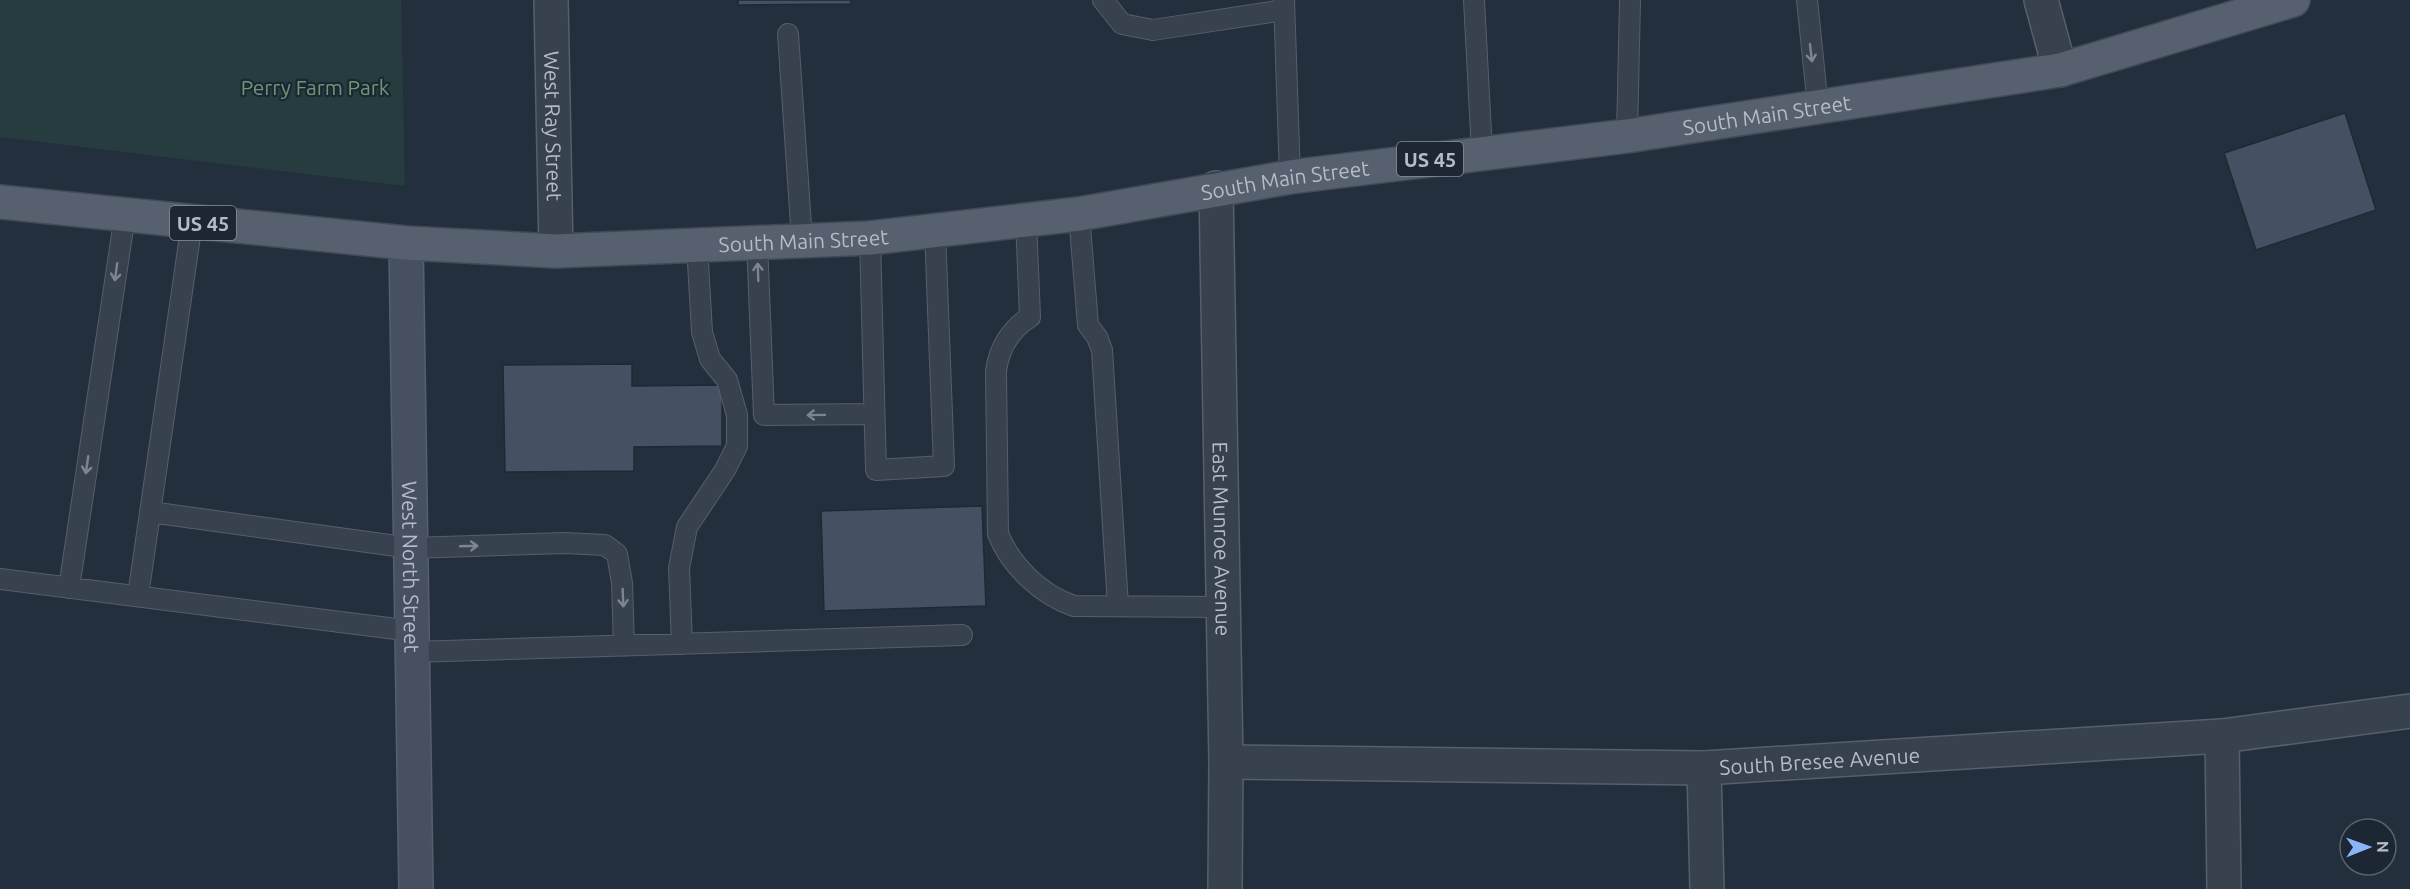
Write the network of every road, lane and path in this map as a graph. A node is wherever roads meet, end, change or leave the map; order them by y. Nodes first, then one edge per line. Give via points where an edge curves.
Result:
1 (551, 0) edge
2 (1102, 0) edge
3 (1474, 0) edge
4 (1630, 0) edge
5 (1806, 0) edge
6 (2041, 0) edge
7 (2293, 0) edge
8 (1284, 5) edge
9 (788, 34) dead end
10 (2060, 70) junction
11 (1818, 107) junction
12 (1627, 136) junction
13 (1482, 152) junction
14 (1290, 177) junction
15 (1216, 189) junction
16 (0, 202) edge
17 (1078, 214) junction
18 (125, 215) junction
19 (1026, 220) junction
20 (192, 222) junction
21 (934, 231) junction
22 (870, 238) junction
23 (801, 240) junction
24 (757, 242) junction
25 (406, 243) junction
26 (697, 245) junction
27 (556, 251) junction
28 (874, 414) junction
29 (150, 512) junction
30 (411, 548) junction
31 (0, 579) edge
32 (69, 588) junction
33 (138, 596) junction
34 (1118, 606) junction
35 (1224, 607) junction
36 (962, 636) dead end
37 (412, 642) junction
38 (682, 644) junction
39 (624, 646) junction
40 (2410, 711) edge
41 (2222, 736) junction
42 (1226, 762) junction
43 (1704, 768) junction
44 (416, 889) edge
45 (1225, 889) edge
46 (1707, 889) edge
47 (2224, 889) edge

1 - 27 street, West Ray Street
2 - 8 lane via 1122,24 1153,30
3 - 13 lane
4 - 12 lane
5 -> 11 lane
6 - 10 street
7 - 10 main road, South Main Street / US 45
8 - 14 lane
9 - 23 lane
10 - 11 main road, South Main Street / US 45
11 - 12 main road, South Main Street / US 45
12 - 13 main road, South Main Street / US 45
13 - 14 main road, South Main Street / US 45
14 - 15 main road, South Main Street / US 45
15 - 17 main road, South Main Street / US 45
15 - 35 street, East Munroe Avenue
16 - 18 main road, US 45
17 - 19 main road, South Main Street / US 45
17 - 34 lane via 1088,325 1102,350
18 - 20 main road, US 45
18 -> 32 lane
19 - 21 main road, South Main Street / US 45
19 - 34 lane via 1030,317 1006,340 996,371 999,534 1006,553 1054,599 1074,606
20 - 25 main road, US 45
20 - 29 lane
21 - 22 main road, South Main Street / US 45
21 - 28 lane via 944,466 876,470
22 - 23 main road, South Main Street / US 45
22 - 28 lane
23 - 24 main road, South Main Street / US 45
24 - 26 main road, South Main Street / US 45
28 -> 24 lane via 764,416
25 - 27 main road, South Main Street / US 45
25 - 30 main road, West North Street
26 - 27 main road, South Main Street / US 45
26 - 38 lane via 702,332 710,359 727,380 737,415 737,446 687,527 679,568
29 - 30 lane
29 - 33 lane
30 - 37 main road, West North Street
30 -> 39 lane via 605,545 617,554
31 - 32 lane
32 - 33 lane
33 - 37 lane
34 - 35 lane
35 - 42 street, East Munroe Avenue
36 - 38 lane
37 - 39 lane
37 - 44 main road, West North Street
38 - 39 lane
40 - 41 street, South Bresee Avenue
41 - 43 street, South Bresee Avenue
41 - 47 street
42 - 43 street, South Bresee Avenue
42 - 45 street, East Munroe Avenue
43 - 46 street

